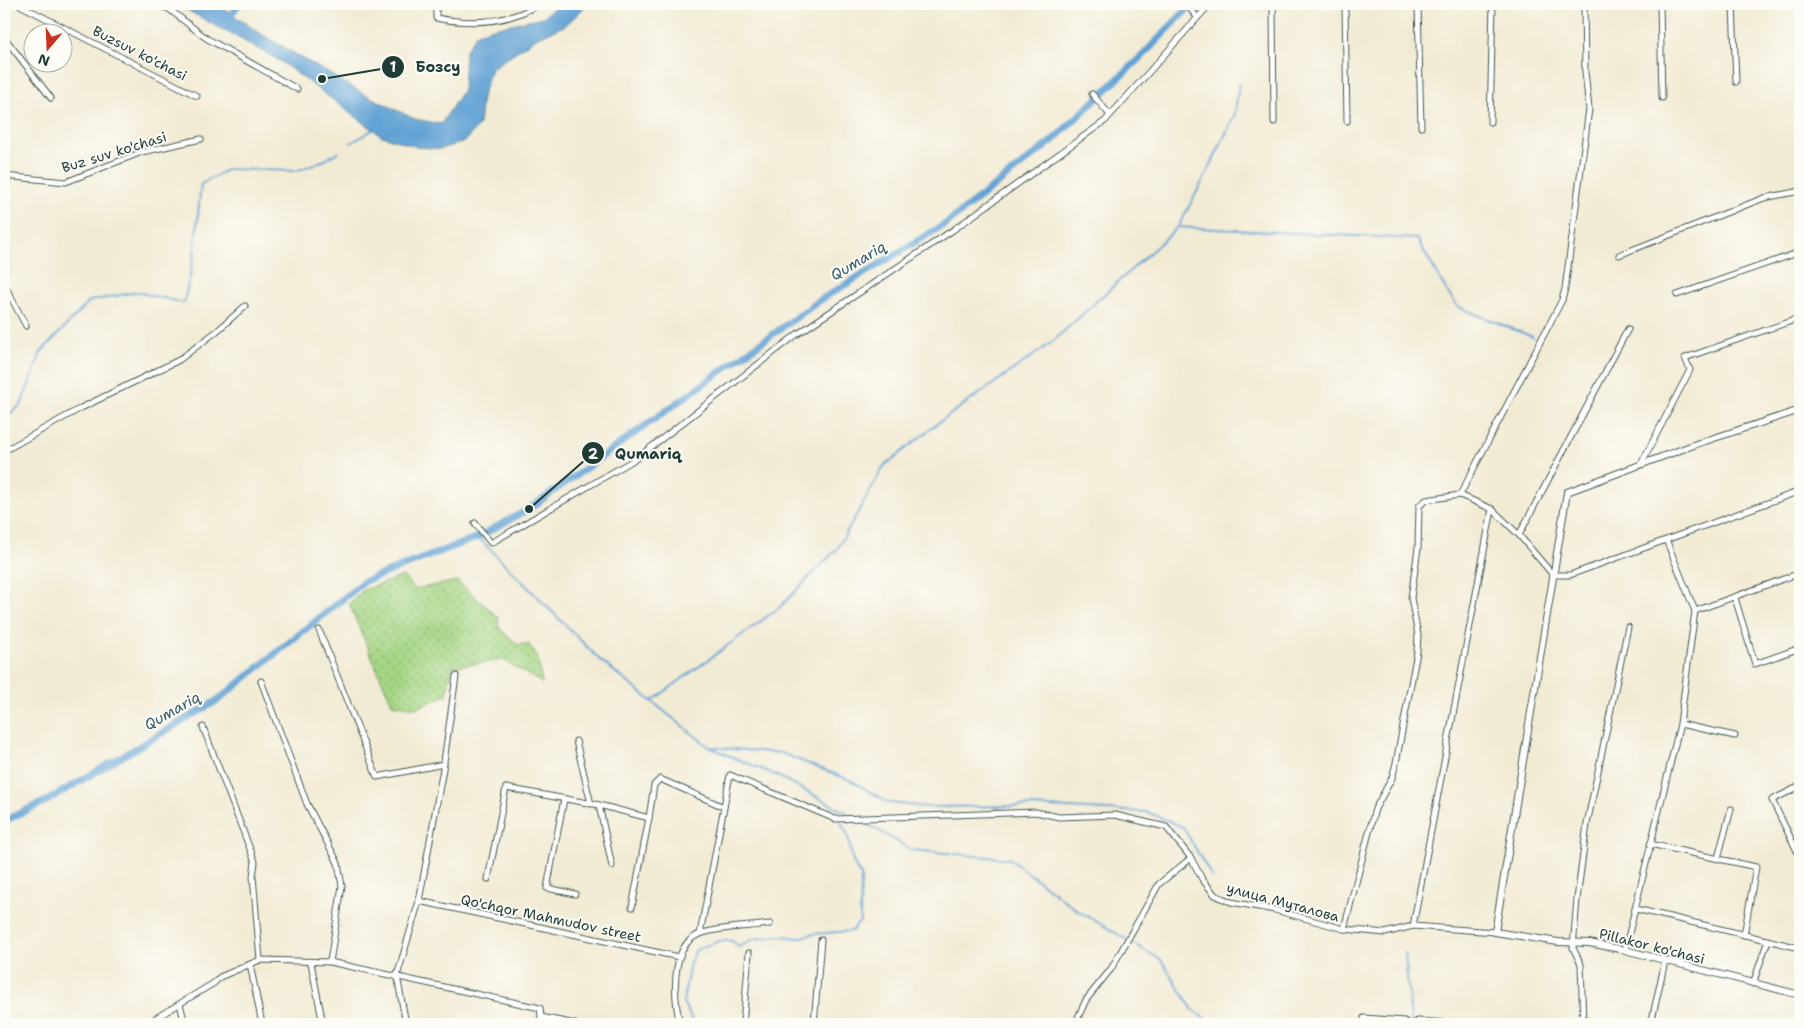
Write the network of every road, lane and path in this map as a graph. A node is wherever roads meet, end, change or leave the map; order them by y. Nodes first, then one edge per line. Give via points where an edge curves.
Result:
1 (18, 4) edge
2 (152, 4) edge
3 (436, 4) edge
4 (539, 4) edge
5 (1186, 4) edge
6 (1210, 4) edge
7 (1273, 4) edge
8 (1345, 4) edge
9 (1418, 4) edge
10 (1493, 4) edge
11 (1584, 4) edge
12 (1660, 4) edge
13 (1733, 4) edge
14 (1799, 4) edge
15 (1196, 15) junction
16 (4, 37) edge
17 (1799, 66) dead end
18 (1736, 82) dead end
19 (297, 89) dead end
20 (1092, 94) dead end
21 (198, 96) dead end
22 (51, 98) dead end
23 (1662, 98) dead end
24 (1110, 115) junction
25 (1347, 121) dead end
26 (1274, 122) dead end
27 (1490, 122) dead end
28 (1421, 127) dead end
29 (201, 139) dead end
30 (4, 176) edge
31 (1800, 191) edge
32 (4, 248) edge
33 (1800, 252) edge
34 (1620, 255) dead end
35 (4, 278) edge
36 (4, 284) edge
37 (1677, 296) dead end
38 (245, 306) dead end
39 (1800, 318) edge
40 (26, 326) dead end
41 (1628, 329) dead end
42 (1800, 410) edge
43 (4, 451) edge
44 (1641, 464) junction
45 (1800, 492) edge
46 (1460, 495) junction
47 (1492, 509) junction
48 (475, 522) dead end
49 (1519, 535) junction
50 (1667, 542) junction
51 (1800, 574) edge
52 (1554, 575) junction
53 (1735, 598) junction
54 (1695, 611) junction
55 (1628, 627) dead end
56 (319, 630) dead end
57 (1800, 648) edge
58 (456, 676) dead end
59 (261, 681) dead end
60 (1680, 724) junction
61 (203, 727) dead end
62 (1735, 736) dead end
63 (576, 741) dead end
64 (444, 764) junction
65 (1800, 786) edge
66 (564, 799) junction
67 (591, 804) junction
68 (599, 805) junction
69 (724, 807) junction
70 (1731, 809) dead end
71 (649, 818) junction
72 (1650, 844) junction
73 (1799, 853) edge
74 (1192, 858) junction
75 (1718, 858) junction
76 (612, 866) dead end
77 (488, 879) dead end
78 (575, 894) dead end
79 (418, 901) junction
80 (632, 907) dead end
81 (1636, 909) junction
82 (770, 924) dead end
83 (1413, 926) junction
84 (1344, 929) junction
85 (1496, 932) junction
86 (700, 934) junction
87 (1744, 935) junction
88 (821, 940) dead end
89 (1768, 940) junction
90 (1574, 942) junction
91 (1800, 948) edge
92 (1625, 950) junction
93 (749, 953) dead end
94 (679, 958) junction
95 (260, 960) junction
96 (1665, 961) junction
97 (330, 962) junction
98 (311, 963) junction
99 (250, 964) junction
100 (397, 976) junction
101 (1753, 984) junction
102 (1800, 995) edge
103 (180, 1004) junction
104 (540, 1017) junction
105 (1364, 1018) dead end
106 (1404, 1021) dead end
107 (1418, 1021) dead end
108 (146, 1024) edge
109 (185, 1024) edge
110 (262, 1024) edge
111 (323, 1024) edge
112 (406, 1024) edge
113 (540, 1024) edge
114 (575, 1024) edge
115 (680, 1024) edge
116 (743, 1024) edge
117 (814, 1024) edge
118 (1075, 1024) edge
119 (1463, 1024) edge
120 (1583, 1024) edge
121 (1650, 1024) edge

1 - 21 street, Buzsuv ko'chasi
2 - 19 street via 169,9 206,38
3 - 4 street via 436,18 463,23 488,22 523,14
5 - 15 street
6 - 15 street
7 - 26 street
8 - 25 street
9 - 28 street
10 - 27 street
11 - 46 street via 1589,109 1565,289
12 - 23 street
13 - 18 street
14 - 17 street
15 - 24 street
16 - 22 street
20 - 24 street
24 - 48 street via 953,230 796,335 636,458 491,543
29 - 30 street, Buz suv ko'chasi via 142,152 66,182
31 - 34 street via 1764,198
32 - 35 street via 7,255
33 - 37 street
36 - 40 street
38 - 43 street via 179,360 81,408
39 - 44 street via 1685,358 1690,370
41 - 49 street
42 - 44 street
44 - 52 street via 1567,492
45 - 50 street
46 - 47 street
46 - 84 street via 1426,500 1419,506 1418,548 1411,598 1418,635 1415,662 1396,763 1392,778 1375,809
47 - 49 street
47 - 83 street
49 - 52 street
50 - 52 street via 1570,575
50 - 54 street
51 - 53 street
52 - 85 street
53 - 54 street
53 - 57 street via 1755,664
54 - 60 street
55 - 90 street via 1587,824 1576,899
56 - 64 street via 377,777
58 - 64 street
59 - 97 street via 308,804 338,864 342,886
60 - 62 street
60 - 72 street
61 - 95 street via 255,862
63 - 67 street
64 - 79 street
65 - 73 street via 1772,800
66 - 67 street
66 - 77 street via 506,788
66 - 78 street via 547,888
67 - 68 street
68 - 71 street
68 - 76 street
69 - 71 street via 660,779 654,785
69 - 74 street, улица Муталова via 730,775 835,819 1036,812 1059,817 1115,814 1166,827
69 - 86 street
70 - 75 street
71 - 80 street
72 - 75 street
72 - 81 street
74 - 84 street, улица Муталова via 1202,879 1215,895 1230,902 1276,910
74 - 118 street via 1159,884 1111,969 1086,1000
75 - 87 street via 1756,867
79 - 94 street, Qo'chqor Mahmudov street
79 - 100 street
81 - 87 street
81 - 92 street
82 - 86 street
83 - 84 street, улица Муталова via 1385,933
83 - 85 street, улица Муталова
85 - 90 street, Pillakor ko'chasi
86 - 94 street via 685,944
87 - 89 street
88 - 117 street
89 - 91 street
89 - 101 street
90 - 92 street, Pillakor ko'chasi
90 - 120 street via 1573,948 1581,964
92 - 96 street, Pillakor ko'chasi
93 - 116 street
94 - 115 street via 675,1002
95 - 98 street
95 - 99 street
96 - 101 street, Pillakor ko'chasi
96 - 121 street
97 - 98 street
97 - 100 street
98 - 111 street
99 - 103 street via 220,977
99 - 110 street
100 - 104 street via 540,1008
100 - 112 street
101 - 102 street, Pillakor ko'chasi
103 - 108 street
103 - 109 street
104 - 113 street
104 - 114 street
105 - 106 street
107 - 119 street

